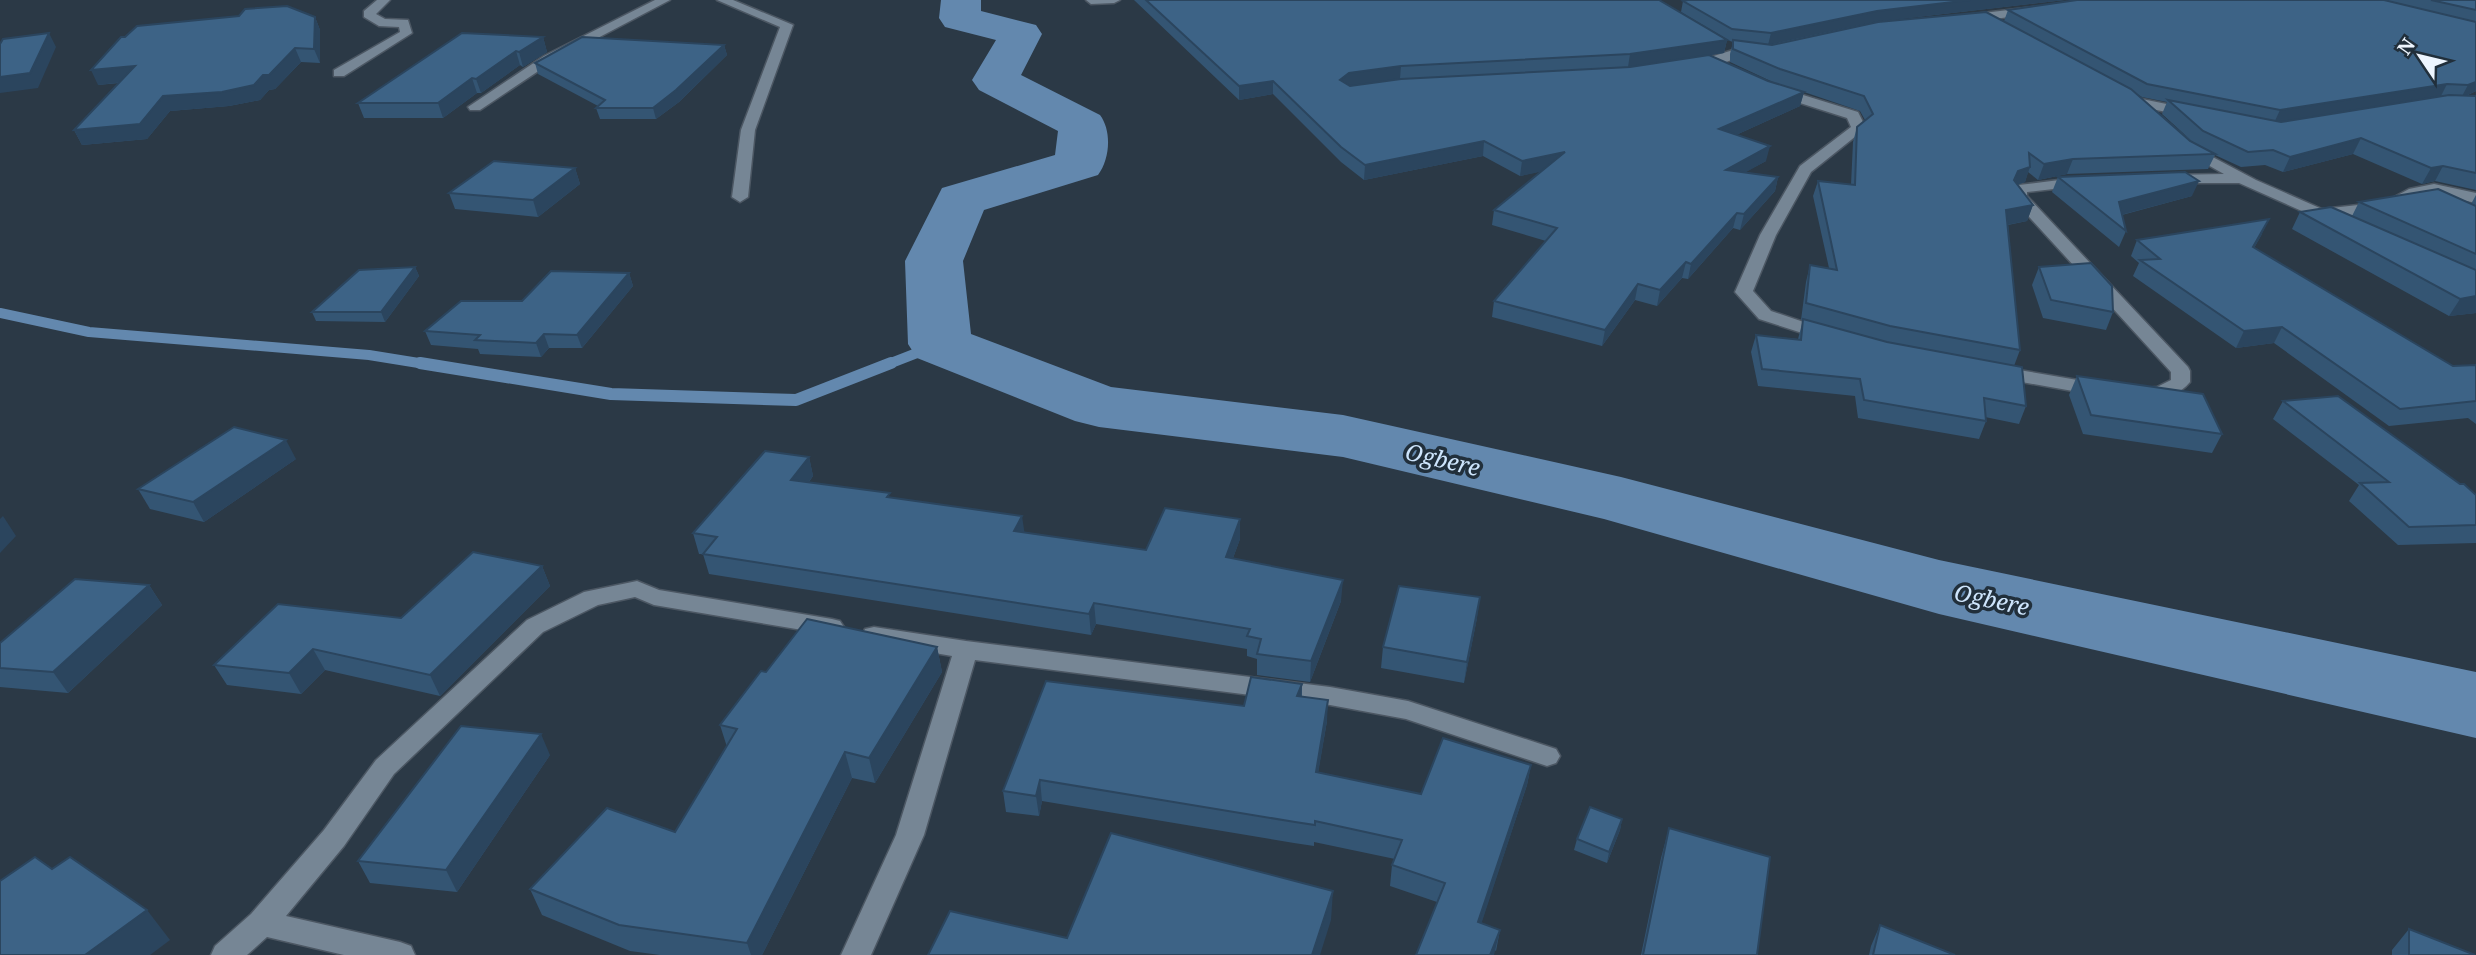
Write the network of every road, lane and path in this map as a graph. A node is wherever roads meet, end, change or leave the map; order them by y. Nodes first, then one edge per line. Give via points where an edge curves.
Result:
1 (384, 0) edge
2 (664, 0) edge
3 (723, 0) edge
4 (1114, 0) edge
5 (1091, 1) edge
6 (2048, 9) edge
7 (1984, 18) junction
8 (1956, 20) edge
9 (2007, 30) edge
10 (1718, 42) edge
11 (1712, 62) junction
12 (1676, 67) edge
13 (339, 73) dead end
14 (1734, 74) edge
15 (1759, 84) edge
16 (2121, 92) edge
17 (2137, 102) junction
18 (475, 107) dead end
19 (2199, 115) edge
20 (2241, 178) junction
21 (2147, 180) edge
22 (2094, 181) edge
23 (740, 197) dead end
24 (2476, 198) edge
25 (2322, 214) junction
26 (2356, 231) edge
27 (1846, 341) edge
28 (1977, 369) edge
29 (966, 650) junction
30 (1547, 756) dead end
31 (262, 923) junction
32 (226, 955) edge
33 (400, 955) edge
34 (856, 955) edge

1 - 13 street via 368,14 383,23 404,23 406,33
2 - 18 street via 548,59
3 - 23 street via 787,25 748,130
4 - 5 street
6 - 7 street
7 - 8 street
7 - 9 street
10 - 11 street via 1751,51
11 - 12 street
11 - 14 street
15 - 27 street via 1853,115 1859,128 1805,169 1768,235 1744,292 1765,315
16 - 17 street
17 - 19 street
17 - 20 street via 2190,150
20 - 21 street
20 - 25 street
22 - 28 street via 2024,188 2019,197 2182,371 2180,382 2156,394 2120,393
24 - 25 street via 2434,189 2414,192 2389,206
25 - 26 street
29 - 30 street via 1408,710
29 - 31 street via 654,597 637,589 592,598 535,626 385,767 334,838
29 - 34 street via 910,835
31 - 32 street
31 - 33 street

